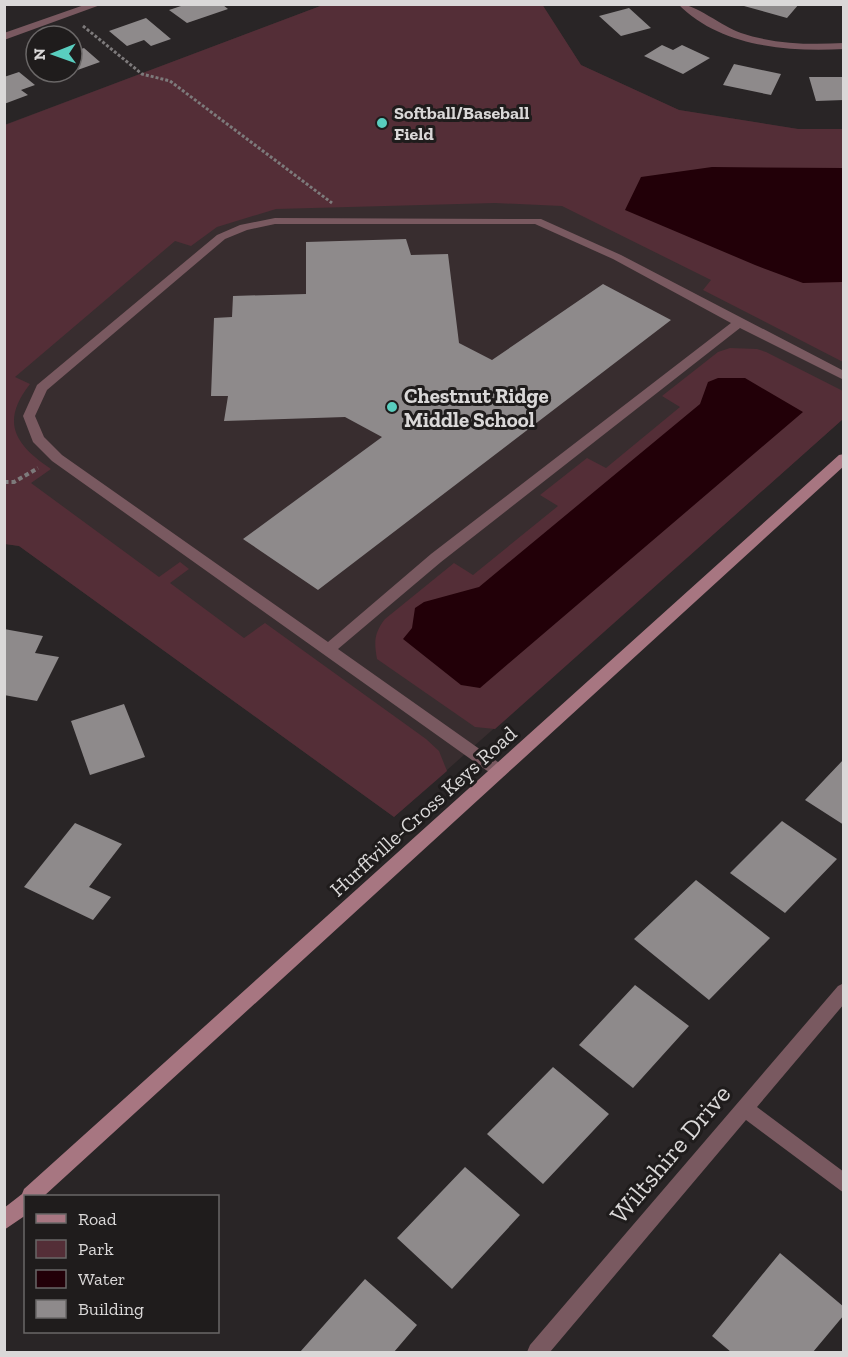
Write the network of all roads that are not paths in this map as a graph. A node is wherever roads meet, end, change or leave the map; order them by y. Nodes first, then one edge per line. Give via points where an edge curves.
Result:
1 (98, 4) edge
2 (683, 4) edge
3 (4, 37) edge
4 (843, 46) edge
5 (739, 323) junction
6 (843, 376) edge
7 (843, 458) edge
8 (329, 649) junction
9 (500, 771) junction
10 (843, 991) edge
11 (745, 1109) junction
12 (843, 1184) edge
13 (33, 1195) edge
14 (24, 1204) edge
15 (4, 1221) edge
16 (537, 1353) edge

1 - 3 street
2 - 4 street via 712,24 750,38 799,47
5 - 6 street
5 - 8 street via 436,558
5 - 8 street via 617,257 537,221 275,221 244,227 203,249 42,388 29,416 38,439 57,458
7 - 9 main road, Hurffville-Cross Keys Road
8 - 9 street
9 - 13 main road, Hurffville-Cross Keys Road
10 - 11 street, Wiltshire Drive
11 - 12 street
11 - 16 street, Wiltshire Drive
14 - 15 main road

